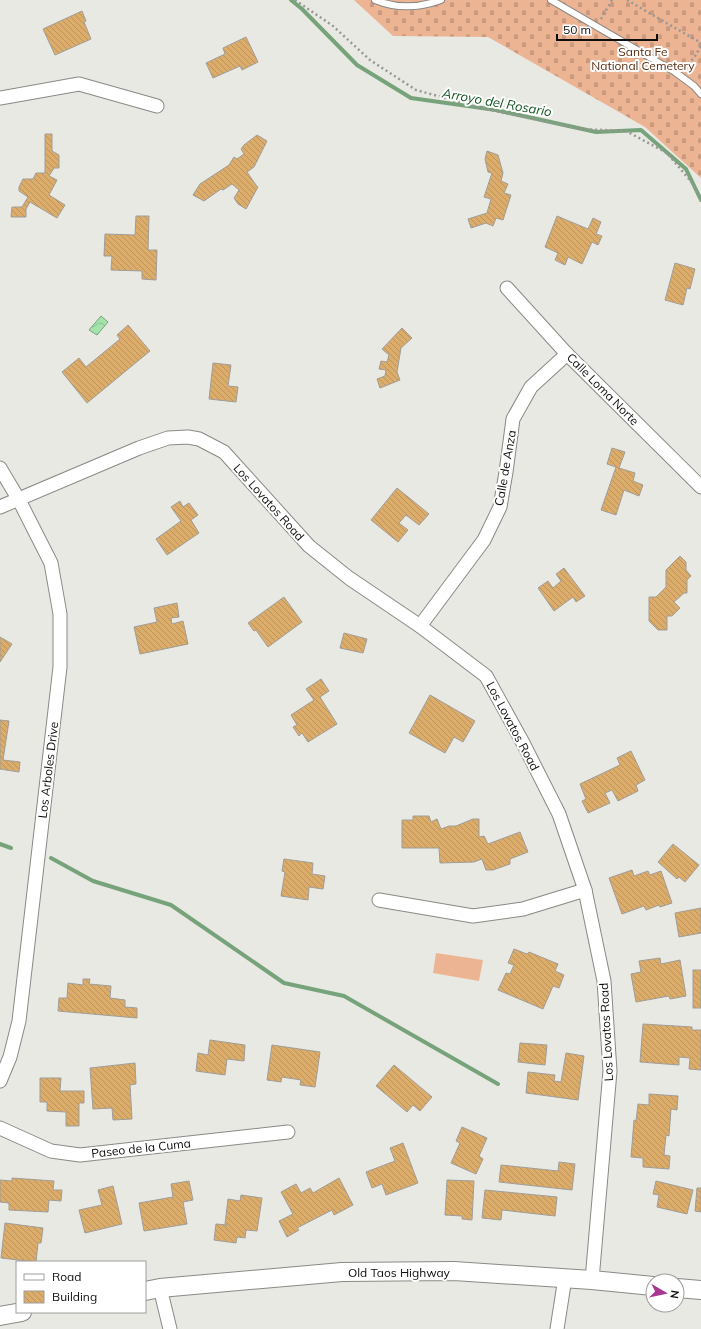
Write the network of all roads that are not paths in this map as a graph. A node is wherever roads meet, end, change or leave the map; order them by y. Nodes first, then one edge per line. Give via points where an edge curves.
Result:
1 (376, 0) edge
2 (441, 0) edge
3 (551, 0) edge
4 (701, 94) edge
5 (0, 98) edge
6 (157, 106) dead end
7 (507, 288) dead end
8 (567, 354) junction
9 (0, 468) edge
10 (701, 488) edge
11 (19, 500) junction
12 (0, 507) edge
13 (420, 626) junction
14 (585, 890) junction
15 (379, 900) dead end
16 (0, 1081) edge
17 (0, 1128) edge
18 (288, 1132) dead end
19 (565, 1278) junction
20 (592, 1280) junction
21 (645, 1285) edge
22 (685, 1289) edge
23 (152, 1290) edge
24 (701, 1290) edge
25 (16, 1313) edge
26 (0, 1316) edge
27 (170, 1329) edge
28 (557, 1329) edge

1 - 2 lane via 392,6 408,7
3 - 4 lane via 677,73
5 - 6 street via 79,84
7 - 8 street, Calle Loma Norte
8 - 10 street, Calle Loma Norte
8 - 13 street, Calle de Anza via 531,387 513,420 500,507 484,540
9 - 11 street, Los Arboles Drive
11 - 12 street, Los Lovatos Road
11 - 13 street, Los Lovatos Road via 168,438 199,439 224,452 309,546 349,578
11 - 16 street, Los Arboles Drive via 51,563 60,614 60,667 18,1021 10,1057
13 - 14 street, Los Lovatos Road via 486,676 559,814
14 - 15 street via 523,909 473,916
14 - 20 street, Los Lovatos Road via 604,981 610,1071
17 - 18 street, Paseo de la Cuma via 51,1152 80,1155
19 - 20 street, Old Taos Highway
19 - 23 street, Old Taos Highway via 454,1271 342,1272
19 - 28 street
20 - 21 street, Old Taos Highway
22 - 24 street
23 - 27 street
25 - 26 street

